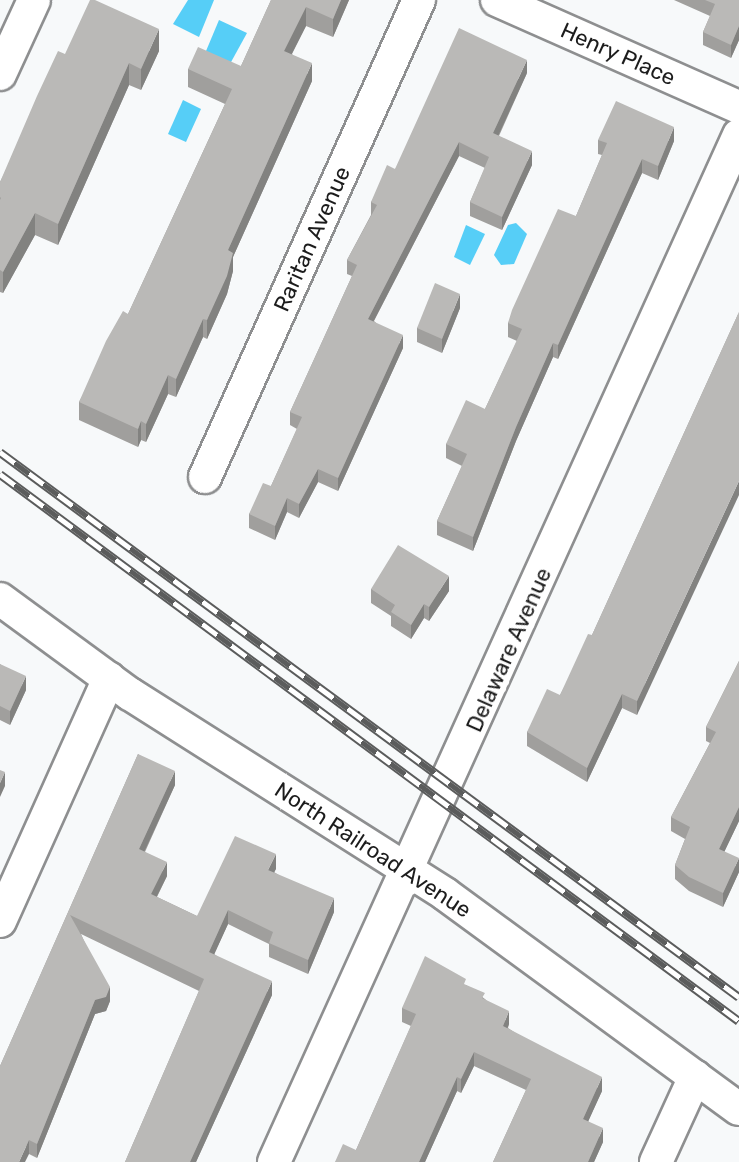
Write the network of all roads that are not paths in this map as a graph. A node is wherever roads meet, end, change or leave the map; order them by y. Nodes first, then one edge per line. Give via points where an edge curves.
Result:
1 (34, 0) edge
2 (419, 0) edge
3 (497, 0) edge
4 (0, 74) edge
5 (739, 107) edge
6 (739, 135) edge
7 (205, 477) dead end
8 (0, 599) edge
9 (109, 678) junction
10 (408, 871) junction
11 (0, 921) edge
12 (695, 1077) junction
13 (739, 1109) edge
14 (274, 1162) edge
15 (656, 1162) edge

1 - 4 street
2 - 7 street, Raritan Avenue
3 - 5 street, Henry Place
6 - 10 street, Delaware Avenue
8 - 9 street, North Railroad Avenue
9 - 10 street, North Railroad Avenue
9 - 11 street
10 - 12 street, North Railroad Avenue
10 - 14 street, Delaware Avenue
12 - 13 street, North Railroad Avenue
12 - 15 street

